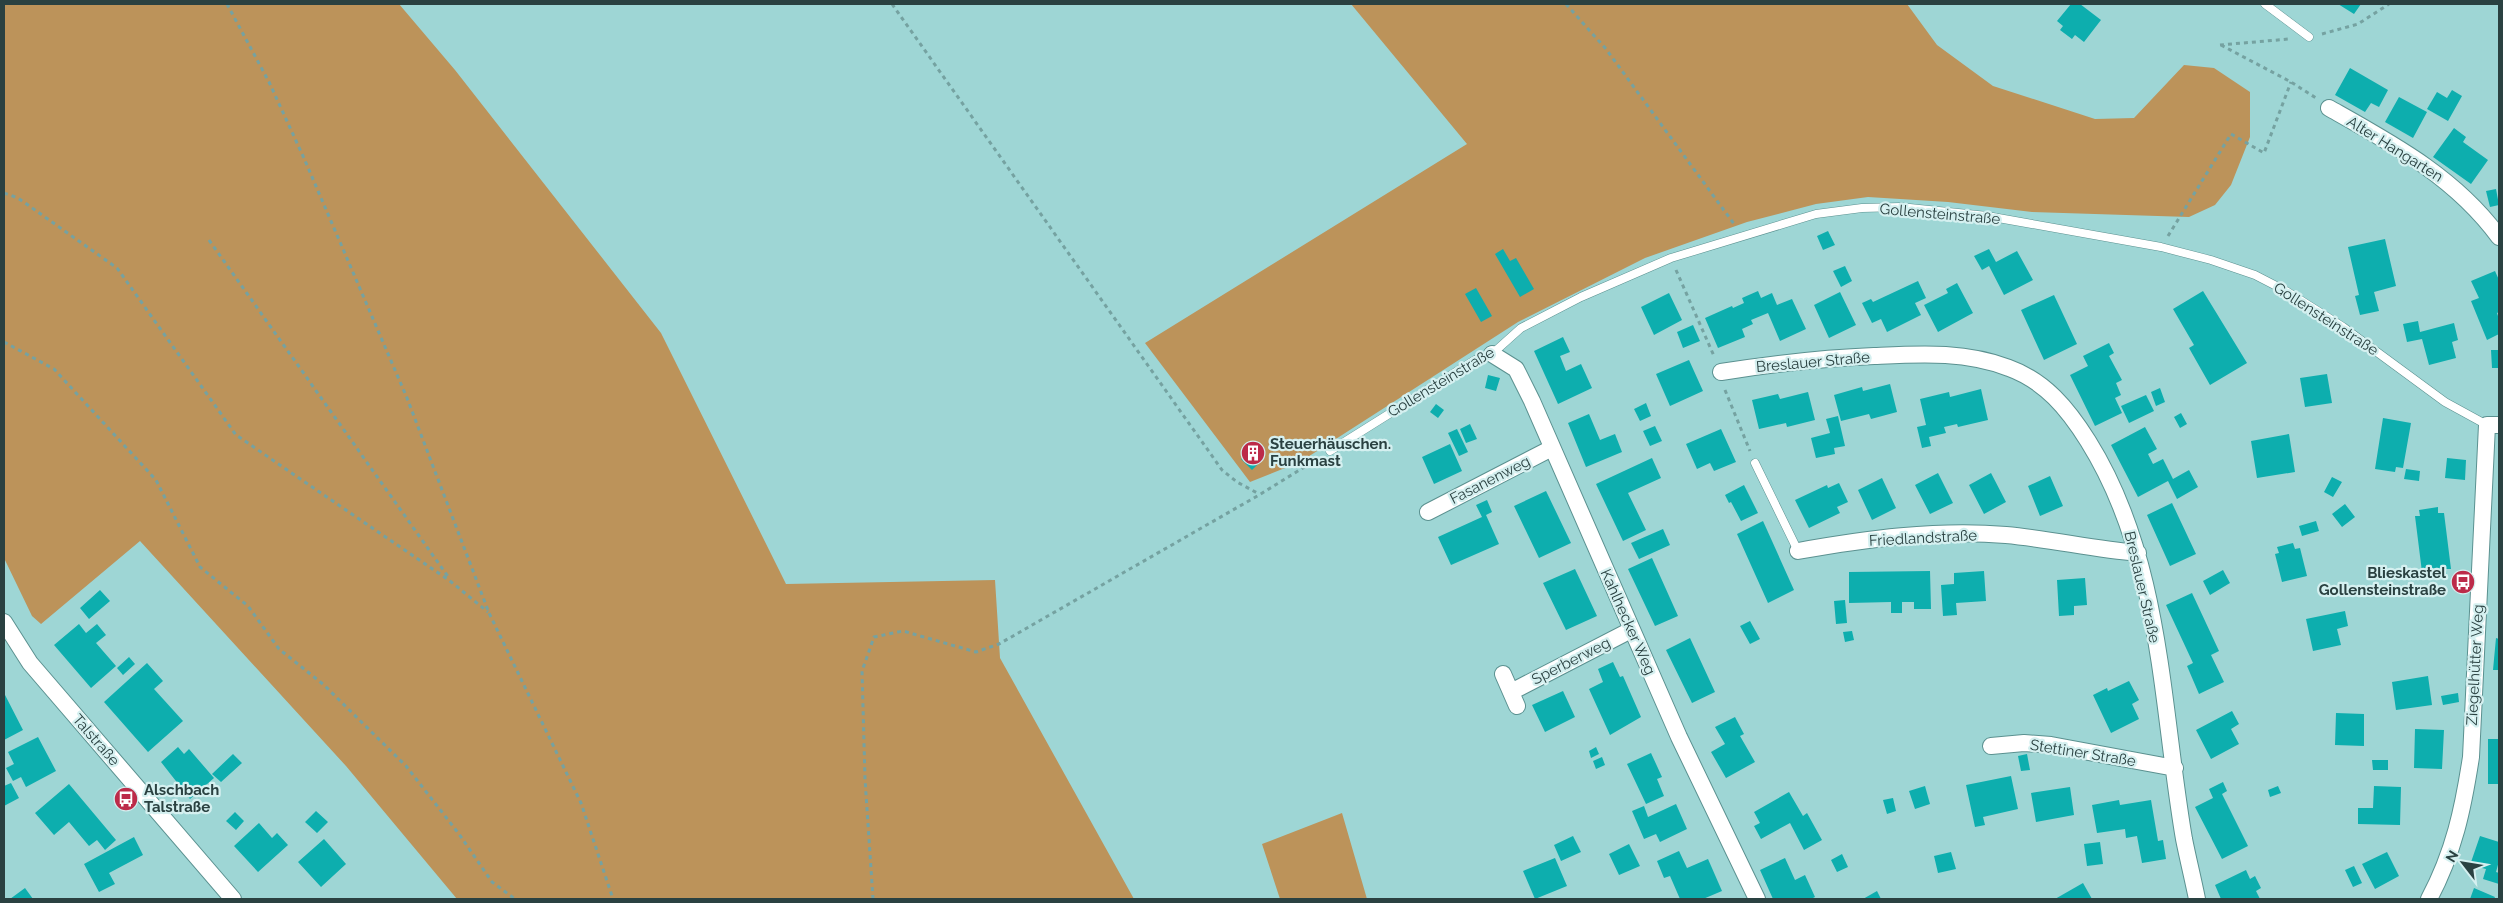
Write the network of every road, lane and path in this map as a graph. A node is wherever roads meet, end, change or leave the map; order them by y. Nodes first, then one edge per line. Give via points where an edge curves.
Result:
1 (227, 4) edge
2 (892, 4) edge
3 (1566, 4) edge
4 (2265, 4) edge
5 (2389, 4) edge
6 (2310, 37) junction
7 (2290, 82) junction
8 (2329, 108) joint
9 (4, 193) edge
10 (1743, 237) junction
11 (2499, 237) edge
12 (209, 240) dead end
13 (2161, 247) junction
14 (1671, 258) junction
15 (4, 342) edge
16 (1492, 354) junction
17 (1721, 372) junction
18 (2493, 425) edge
19 (1552, 448) junction
20 (1330, 451) joint
21 (1755, 463) joint
22 (1259, 495) junction
23 (1428, 512) dead end
24 (1798, 550) joint
25 (2138, 554) junction
26 (450, 581) junction
27 (489, 613) junction
28 (4, 622) edge
29 (1631, 630) junction
30 (1503, 674) dead end
31 (1991, 746) dead end
32 (2175, 768) junction
33 (233, 899) edge
34 (515, 899) edge
35 (613, 899) edge
36 (874, 899) edge
37 (1757, 899) edge
38 (2197, 899) edge
39 (2430, 899) edge

1 - 27 path via 269,82 307,165 406,398
2 - 22 path via 1222,470
3 - 10 path via 1606,49
4 - 6 lane
5 - 6 path via 2358,24
6 - 7 path via 2220,45
7 - 8 path
7 - 13 path via 2264,153 2231,134
8 - 11 street, Alter Hangarten via 2437,173 2464,196
9 - 26 path via 18,198 117,268 236,435
10 - 13 lane, Gollensteinstraße via 1816,214 1900,207 1987,216
10 - 14 lane, Gollensteinstraße
12 - 26 path
13 - 18 lane, Gollensteinstraße via 2255,275 2286,291 2342,327 2445,402
14 - 16 lane, Gollensteinstraße via 1581,297 1521,328
14 - 17 path
15 - 34 path via 54,369 156,480 200,567 248,606 279,649 324,685 406,766 492,882
16 - 19 street, Kahlhecker Weg via 1516,369
16 - 20 lane, Gollensteinstraße via 1475,360
17 - 21 path via 1726,398
17 - 25 street, Breslauer Straße via 1834,358 1905,354 1964,355 2011,368 2060,400 2080,429 2103,465
18 - 39 street, Ziegelhütter Weg via 2471,757 2456,839
19 - 23 street, Fasanenweg
19 - 29 street, Kahlhecker Weg
20 - 22 path
21 - 24 lane
22 - 36 path via 999,644 976,652 902,631 874,637 862,671 865,778
24 - 25 street, Friedlandstraße via 1960,533 2006,535
25 - 32 street, Breslauer Straße
26 - 27 path
27 - 35 path via 581,803
28 - 33 street, Talstraße via 30,663
29 - 30 street, Sperberweg via 1514,699
29 - 37 street, Kahlhecker Weg
31 - 32 street, Stettiner Straße via 2051,745
32 - 38 street, Breslauer Straße via 2184,839

